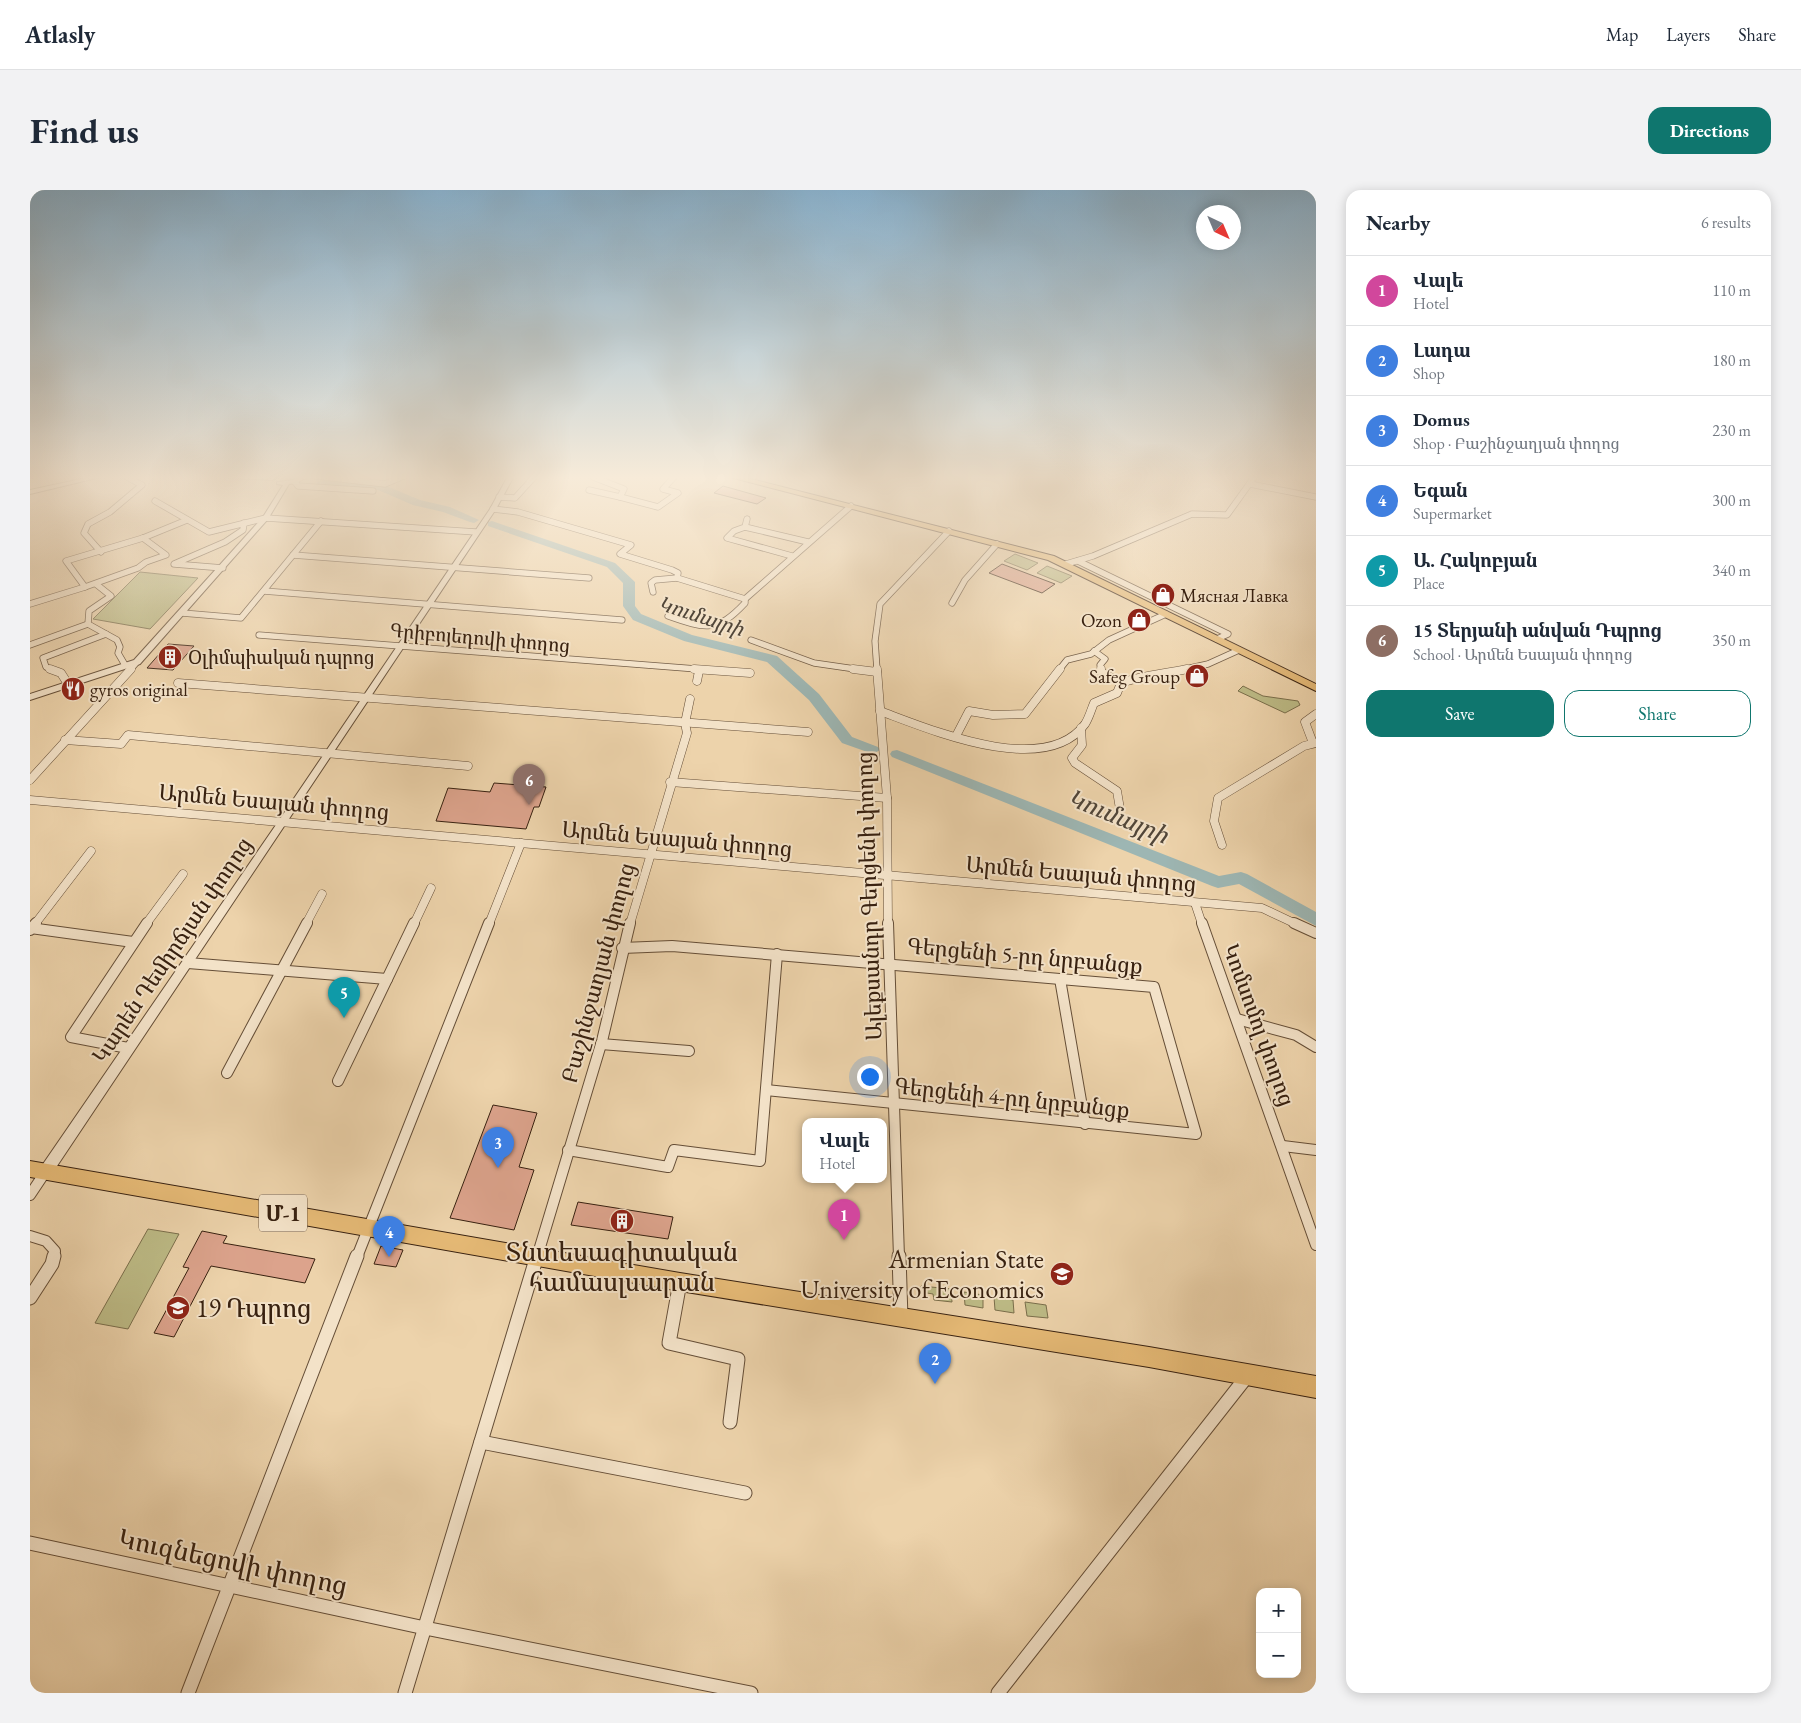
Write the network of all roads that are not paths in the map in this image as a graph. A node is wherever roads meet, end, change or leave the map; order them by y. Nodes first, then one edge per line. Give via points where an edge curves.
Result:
1 (96, 546) edge
2 (119, 546) edge
3 (153, 546) edge
4 (213, 546) edge
5 (242, 546) edge
6 (301, 546) edge
7 (467, 546) edge
8 (630, 546) edge
9 (756, 546) edge
10 (803, 546) edge
11 (935, 546) edge
12 (995, 546) edge
13 (1004, 546) edge
14 (1114, 546) edge
15 (101, 552) junction
16 (293, 555) junction
17 (792, 556) junction
18 (1078, 561) junction
19 (1066, 564) junction
20 (453, 567) junction
21 (223, 568) junction
22 (589, 578) dead end
23 (677, 578) junction
24 (96, 584) junction
25 (85, 587) junction
26 (264, 591) junction
27 (653, 592) dead end
28 (745, 598) junction
29 (952, 603) dead end
30 (30, 604) edge
31 (428, 604) junction
32 (182, 613) junction
33 (1166, 614) junction
34 (668, 616) dead end
35 (622, 620) dead end
36 (88, 624) junction
37 (106, 634) junction
38 (259, 635) dead end
39 (1217, 639) junction
40 (751, 640) dead end
41 (30, 645) edge
42 (399, 646) junction
43 (1239, 650) junction
44 (1094, 651) junction
45 (137, 662) junction
46 (125, 665) junction
47 (699, 671) junction
48 (877, 672) junction
49 (750, 674) dead end
50 (697, 681) dead end
51 (178, 683) dead end
52 (1121, 683) junction
53 (68, 684) junction
54 (1316, 688) edge
55 (30, 697) edge
56 (365, 698) junction
57 (690, 699) dead end
58 (880, 711) junction
59 (1316, 714) edge
60 (685, 723) junction
61 (1081, 728) junction
62 (808, 732) dead end
63 (956, 736) junction
64 (65, 740) junction
65 (1314, 743) edge
66 (330, 752) junction
67 (468, 766) dead end
68 (30, 780) edge
69 (670, 782) junction
70 (887, 798) junction
71 (30, 800) edge
72 (1120, 808) dead end
73 (284, 822) junction
74 (521, 843) junction
75 (1222, 845) dead end
76 (91, 851) dead end
77 (649, 856) junction
78 (183, 874) dead end
79 (886, 876) junction
80 (431, 888) dead end
81 (322, 894) dead end
82 (1195, 903) junction
83 (30, 929) edge
84 (1316, 933) edge
85 (133, 942) junction
86 (622, 948) junction
87 (777, 954) junction
88 (188, 963) junction
89 (891, 963) junction
90 (281, 971) junction
91 (387, 979) junction
92 (1060, 979) junction
93 (1237, 1018) junction
94 (601, 1044) junction
95 (1316, 1047) edge
96 (128, 1048) junction
97 (689, 1051) dead end
98 (227, 1073) dead end
99 (338, 1081) dead end
100 (766, 1090) junction
101 (894, 1105) junction
102 (1085, 1124) junction
103 (1196, 1134) joint
104 (1283, 1146) junction
105 (568, 1150) junction
106 (1316, 1150) edge
107 (38, 1170) edge
108 (30, 1195) edge
109 (368, 1228) junction
110 (30, 1236) edge
111 (1316, 1245) edge
112 (536, 1257) junction
113 (680, 1282) junction
114 (30, 1298) edge
115 (901, 1318) junction
116 (1248, 1375) junction
117 (1316, 1387) edge
118 (730, 1422) dead end
119 (481, 1442) junction
120 (745, 1492) dead end
121 (30, 1542) edge
122 (230, 1587) junction
123 (425, 1628) junction
124 (188, 1693) edge
125 (405, 1693) edge
126 (751, 1693) edge
127 (998, 1693) edge

1 - 15 street
2 - 15 street
3 - 24 street via 166,556
4 - 21 street via 174,564
5 - 21 street
6 - 16 street
7 - 20 street, Կարեն Դեմիրճյան փողոց
8 - 23 street via 620,554 672,570 678,573
9 - 17 street
10 - 17 street
11 - 48 street, Ալեքսանդր Գերցենի փողոց via 880,604 875,641
12 - 29 street via 965,580
13 - 19 main road
14 - 18 street
15 - 25 street via 66,561
16 - 20 street
16 - 26 street
17 - 28 street
18 - 19 street
18 - 39 street via 1228,634
19 - 33 main road
20 - 22 street
20 - 31 street, Կարեն Դեմիրճյան փողոց
21 - 32 street
23 - 27 street via 655,580 651,583
23 - 28 street
24 - 25 street
24 - 36 street via 111,596 89,611
25 - 30 street
26 - 31 street
26 - 32 street via 241,618
28 - 34 street via 738,611 717,627 701,627
31 - 35 street
31 - 42 street, Կարեն Դեմիրճյան փողոց
32 - 45 street
33 - 39 main road
33 - 44 street via 1109,640
36 - 37 street
36 - 41 street
37 - 46 street via 117,640 118,653
37 - 53 street via 43,658 46,667 61,673
38 - 42 street, Գրիբոյեդովի փողոց
39 - 43 main road
40 - 48 street via 814,663
42 - 47 street, Գրիբոյեդովի փողոց
42 - 56 street, Կարեն Դեմիրճյան փողոց
43 - 52 street via 1208,664 1142,675
43 - 54 main road
44 - 52 street via 1105,659 1100,665 1101,672
44 - 63 street via 1067,660 1024,714 993,715 969,711
45 - 46 street
45 - 64 street
46 - 53 street
47 - 49 street, Գրիբոյեդովի փողոց
47 - 50 street
48 - 58 street, Ալեքսանդր Գերցենի փողոց
51 - 56 street
52 - 61 street via 1117,693 1094,702
53 - 55 street
56 - 60 street
56 - 66 street, Կարեն Դեմիրճյան փողոց
57 - 60 street, Բաշինջաղյան փողոց
58 - 63 street
58 - 70 street, Ալեքսանդր Գերցենի փողոց
59 - 65 street via 1305,722
60 - 62 street
60 - 69 street, Բաշինջաղյան փողոց via 687,733
61 - 63 street via 1058,744 1037,748 993,747
61 - 72 street via 1084,741 1081,750 1072,758 1117,791
64 - 66 street via 121,744 128,735
64 - 68 street
65 - 75 street via 1218,798 1214,821
66 - 67 street
66 - 73 street, Կարեն Դեմիրճյան փողոց
69 - 70 street
69 - 77 street, Բաշինջաղյան փողոց
70 - 79 street, Ալեքսանդր Գերցենի փողոց
71 - 73 street, Արմեն Եսայան փողոց
73 - 74 street, Արմեն Եսայան փողոց
73 - 88 street, Կարեն Դեմիրճյան փողոց
74 - 77 street, Արմեն Եսայան փողոց
74 - 109 street
76 - 83 street
77 - 79 street, Արմեն Եսայան փողոց
77 - 86 street, Բաշինջաղյան փողոց
78 - 85 street
79 - 82 street, Արմեն Եսայան փողոց
79 - 89 street, Ալեքսանդր Գերցենի փողոց
80 - 91 street
81 - 90 street
82 - 84 street, Արմեն Եսայան փողոց via 1262,908
82 - 93 street, Կոմսոմոլ փողոց
83 - 85 street
85 - 96 street via 71,1037
86 - 87 street, Գերցենի 5-րդ նրբանցք via 672,946
86 - 94 street, Բաշինջաղյան փողոց
87 - 89 street, Գերցենի 5-րդ նրբանցք
87 - 100 street
88 - 90 street
88 - 96 street, Կարեն Դեմիրճյան փողոց
89 - 92 street, Գերցենի 5-րդ նրբանցք
89 - 101 street, Ալեքսանդր Գերցենի փողոց
90 - 91 street
90 - 98 street
91 - 99 street
92 - 102 street
92 - 103 street, Գերցենի 5-րդ նրբանցք via 1154,987
93 - 95 street via 1296,1035
93 - 104 street, Կոմսոմոլ փողոց
94 - 97 street
94 - 105 street, Բաշինջաղյան փողոց
96 - 107 street, Կարեն Դեմիրճյան փողոց
100 - 101 street, Գերցենի 4-րդ նրբանցք
100 - 105 street via 760,1161 674,1150 668,1167
101 - 102 street, Գերցենի 4-րդ նրբանցք
101 - 115 street, Ալեքսանդր Գերցենի փողոց
102 - 103 street, Գերցենի 4-րդ նրբանցք
104 - 106 street
104 - 111 street, Կոմսոմոլ փողոց
105 - 112 street, Բաշինջաղյան փողոց
107 - 108 street, Կարեն Դեմիրճյան փողոց
107 - 109 main road, Մ-1
109 - 112 main road, Մ-1
109 - 122 street
110 - 114 street via 46,1241 54,1251 52,1264
112 - 113 main road, Մ-1
112 - 119 street, Բաշինջաղյան փողոց
113 - 115 main road, Մ-1
113 - 118 street via 669,1343 738,1359
115 - 116 main road, Մ-1
116 - 117 main road, Մ-1
116 - 127 street
119 - 120 street
119 - 123 street, Բաշինջաղյան փողոց
121 - 122 street, Կուզնեցովի փողոց
122 - 123 street, Կուզնեցովի փողոց
122 - 124 street
123 - 125 street, Բաշինջաղյան փողոց
123 - 126 street, Կուզնեցովի փողոց

